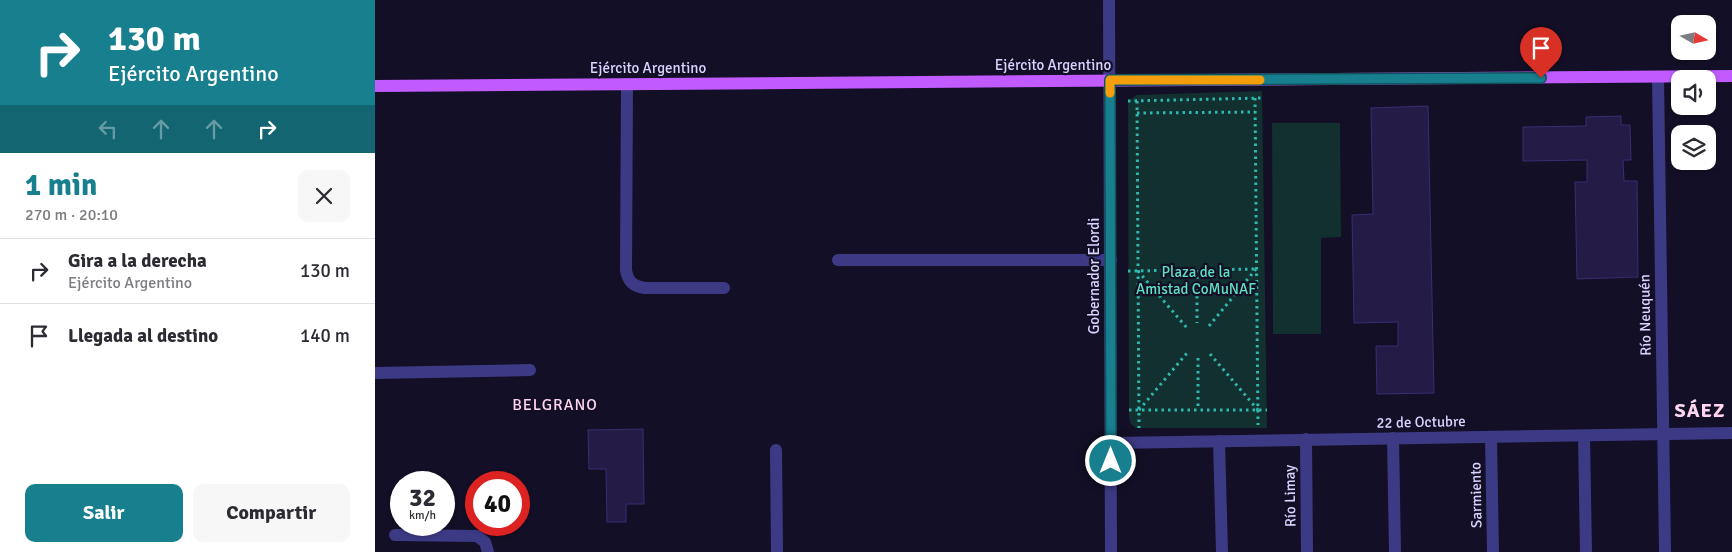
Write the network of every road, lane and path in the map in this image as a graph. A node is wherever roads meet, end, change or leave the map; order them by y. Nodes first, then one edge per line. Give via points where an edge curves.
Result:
1 (1109, 0) edge
2 (1732, 76) edge
3 (1658, 77) junction
4 (1110, 80) junction
5 (627, 84) junction
6 (375, 86) edge
7 (1255, 98) junction
8 (1262, 98) dead end
9 (1137, 101) junction
10 (1128, 102) dead end
11 (1255, 112) junction
12 (1137, 113) junction
13 (838, 260) dead end
14 (1111, 260) junction
15 (1257, 268) junction
16 (1197, 270) junction
17 (1128, 271) dead end
18 (1137, 271) junction
19 (724, 288) dead end
20 (1197, 323) dead end
21 (1209, 326) dead end
22 (1187, 328) dead end
23 (1187, 353) dead end
24 (1210, 354) dead end
25 (1198, 358) dead end
26 (530, 370) dead end
27 (375, 373) edge
28 (1129, 410) dead end
29 (1139, 410) junction
30 (1198, 410) junction
31 (1258, 410) junction
32 (1267, 410) dead end
33 (1139, 429) dead end
34 (1663, 434) junction
35 (1732, 434) edge
36 (1584, 436) junction
37 (1491, 437) junction
38 (1393, 438) junction
39 (1259, 440) junction
40 (1306, 440) junction
41 (1219, 441) junction
42 (1111, 442) junction
43 (775, 450) dead end
44 (455, 536) edge
45 (488, 552) edge
46 (777, 552) edge
47 (1111, 552) edge
48 (1222, 552) edge
49 (1307, 552) edge
50 (1395, 552) edge
51 (1493, 552) edge
52 (1586, 552) edge
53 (1665, 552) edge

1 - 4 street, Gobernador Elordi
2 - 3 main road, Ejército Argentino
3 - 4 main road, Ejército Argentino
3 - 34 street, Río Neuquén
4 - 5 main road, Ejército Argentino
4 - 14 street, Gobernador Elordi
5 - 6 main road, Ejército Argentino
5 - 19 street via 626,270 629,281 645,288
7 - 8 path
7 - 9 path
7 - 11 path
9 - 10 path
9 - 12 path
11 - 12 path
11 - 15 path
12 - 18 path
13 - 14 street
14 - 42 street, Gobernador Elordi
15 - 16 path
15 - 21 path
15 - 31 path
16 - 18 path
16 - 20 path
17 - 18 path
18 - 22 path
18 - 29 path
23 - 29 path
24 - 31 path
25 - 30 path
26 - 27 street
28 - 29 path
29 - 30 path
29 - 33 path
30 - 31 path
31 - 32 path
31 - 39 path
34 - 35 street, 22 de Octubre
34 - 36 street, 22 de Octubre
34 - 53 street, Río Neuquén
36 - 37 street, 22 de Octubre
36 - 52 street
37 - 38 street, 22 de Octubre
37 - 51 street, Sarmiento
38 - 40 street, 22 de Octubre
38 - 50 street
39 - 40 street, 22 de Octubre
39 - 41 street, 22 de Octubre
40 - 49 street, Río Limay
41 - 42 street, 22 de Octubre
41 - 48 street
42 - 47 street, Gobernador Elordi
43 - 46 street
44 - 45 street via 477,536 485,542

